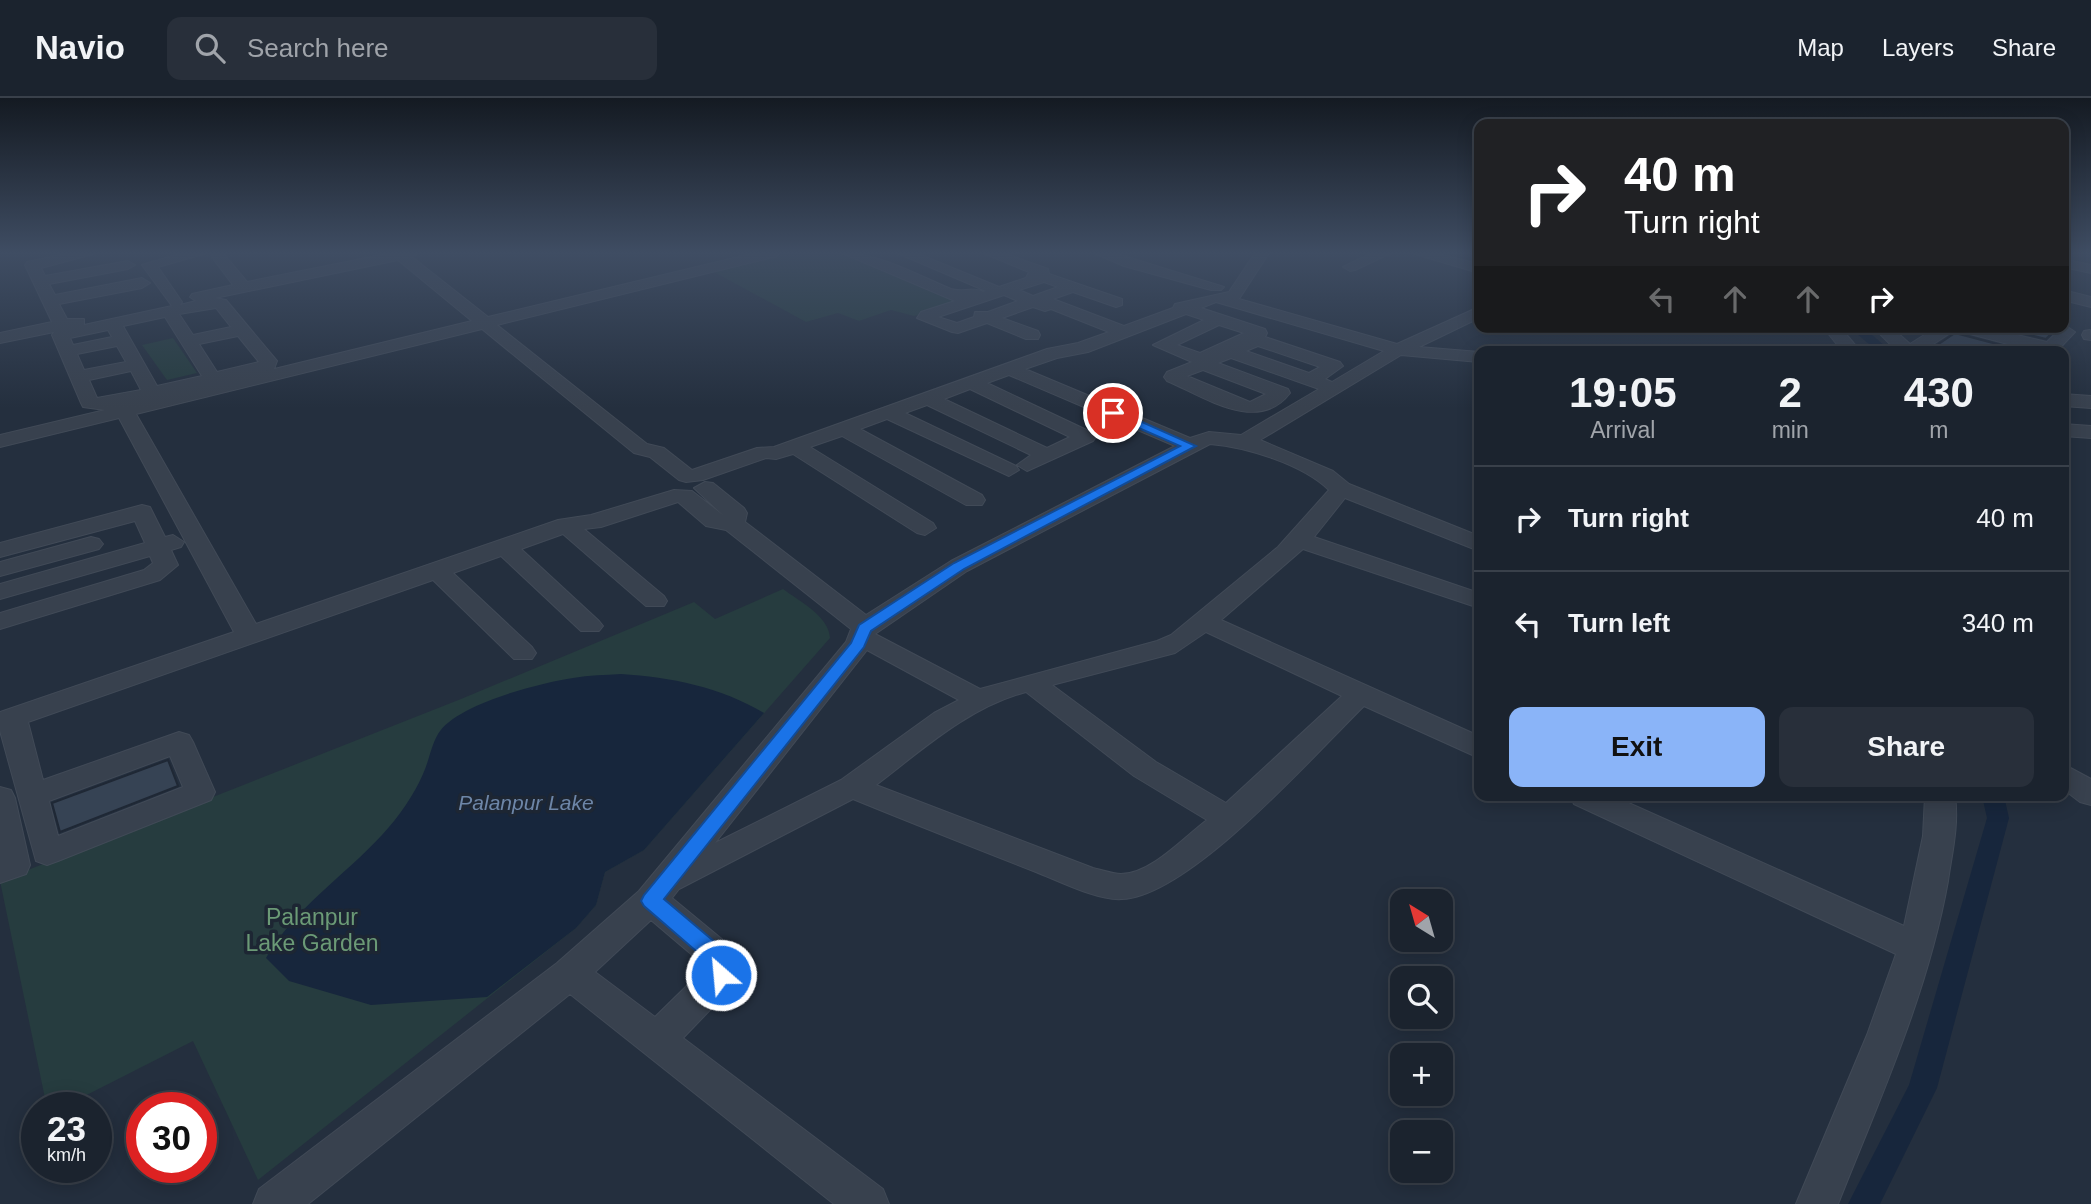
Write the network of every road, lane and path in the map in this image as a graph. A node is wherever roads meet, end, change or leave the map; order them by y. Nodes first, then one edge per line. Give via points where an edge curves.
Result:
1 (52, 305) edge
2 (150, 305) edge
3 (153, 305) edge
4 (175, 305) edge
5 (197, 305) edge
6 (220, 305) edge
7 (463, 305) edge
8 (560, 305) edge
9 (960, 305) edge
10 (967, 305) edge
11 (1038, 305) edge
12 (1047, 305) edge
13 (1183, 305) edge
14 (1245, 305) edge
15 (1179, 306) junction
16 (153, 310) junction
17 (2069, 311) edge
18 (1474, 314) edge
19 (2091, 316) edge
20 (996, 318) junction
21 (1219, 319) dead end
22 (113, 323) junction
23 (485, 323) junction
24 (62, 325) junction
25 (242, 330) junction
26 (1111, 332) junction
27 (1888, 333) edge
28 (1947, 333) edge
29 (1975, 333) edge
30 (2036, 333) edge
31 (1032, 335) dead end
32 (0, 338) edge
33 (122, 340) junction
34 (189, 341) junction
35 (2053, 341) edge
36 (1999, 344) edge
37 (1902, 346) edge
38 (1921, 346) edge
39 (1933, 346) edge
40 (1398, 350) junction
41 (1229, 351) junction
42 (1290, 351) junction
43 (66, 352) junction
44 (1474, 357) edge
45 (1202, 363) junction
46 (1263, 363) junction
47 (136, 365) junction
48 (1010, 369) junction
49 (1236, 376) junction
50 (78, 377) junction
51 (214, 379) junction
52 (972, 383) junction
53 (1322, 384) junction
54 (189, 390) junction
55 (1204, 391) junction
56 (152, 393) junction
57 (928, 398) junction
58 (2069, 400) edge
59 (2089, 400) edge
60 (125, 411) junction
61 (887, 412) junction
62 (843, 428) junction
63 (2069, 430) edge
64 (2091, 432) edge
65 (0, 441) edge
66 (1245, 441) junction
67 (1190, 446) junction
68 (785, 449) junction
69 (1048, 456) junction
70 (685, 486) junction
71 (1341, 489) junction
72 (974, 500) dead end
73 (571, 524) junction
74 (925, 528) dead end
75 (194, 536) junction
76 (1300, 540) junction
77 (1474, 542) edge
78 (91, 545) junction
79 (158, 546) junction
80 (504, 546) junction
81 (437, 570) junction
82 (1, 573) edge
83 (104, 589) junction
84 (1474, 599) edge
85 (655, 601) dead end
86 (6, 619) edge
87 (1203, 622) junction
88 (590, 626) dead end
89 (863, 633) junction
90 (249, 635) junction
91 (523, 653) dead end
92 (1030, 682) junction
93 (1362, 694) junction
94 (978, 699) junction
95 (6, 720) edge
96 (1474, 746) edge
97 (2069, 778) edge
98 (852, 787) junction
99 (2091, 794) edge
100 (32, 796) junction
101 (0, 798) edge
102 (1596, 801) edge
103 (1941, 801) edge
104 (1229, 819) junction
105 (0, 871) edge
106 (660, 891) junction
107 (1915, 947) junction
108 (569, 973) junction
109 (657, 1040) junction
110 (297, 1196) edge
111 (868, 1204) edge
112 (1817, 1204) edge

1 - 24 street
2 - 16 street
3 - 16 street
4 - 16 street
5 - 16 street
6 - 25 street
7 - 23 street
8 - 23 street
9 - 20 street via 925,318 955,329
10 - 20 street
11 - 20 street
12 - 26 street
13 - 15 street
14 - 40 street
15 - 21 street
15 - 26 street
16 - 22 street
16 - 24 street
16 - 34 street
17 - 19 street
18 - 40 street
20 - 31 street
22 - 33 street
22 - 43 street via 60,335
23 - 54 street
23 - 70 street via 640,449 638,458
24 - 32 street
25 - 34 street
25 - 51 street via 269,363
26 - 48 street via 1082,348
27 - 37 street
28 - 36 street
28 - 38 street
28 - 39 street
29 - 36 street
30 - 35 street
33 - 43 street
33 - 47 street
34 - 51 street
35 - 36 street
40 - 44 street
40 - 53 street
41 - 42 street via 1258,340
41 - 45 street
41 - 46 street
42 - 46 street
42 - 53 street via 1334,366
43 - 50 street
45 - 49 street
45 - 55 street via 1172,377
46 - 49 street
46 - 53 street
47 - 50 street
47 - 56 street
48 - 52 street
48 - 67 street
49 - 55 street
49 - 55 street via 1281,395 1251,409
50 - 56 street via 92,405
51 - 54 street
52 - 57 street
52 - 69 street via 1086,437
53 - 66 street
54 - 56 street
54 - 60 street
57 - 61 street
57 - 69 street
58 - 59 street
60 - 65 street
60 - 75 street
61 - 62 street
61 - 69 street via 1018,468
62 - 68 street
62 - 72 street
63 - 64 street
66 - 67 street via 1209,438
66 - 71 street via 1326,475
67 - 89 street via 959,566
68 - 70 street via 777,459
68 - 74 street
70 - 73 street via 593,522
70 - 89 street via 714,521 733,524 854,617
71 - 76 street
71 - 77 street
73 - 80 street
73 - 85 street
75 - 79 street
75 - 90 street
76 - 84 street
76 - 87 street via 1280,562
78 - 79 street
78 - 79 street via 142,512
78 - 82 street
78 - 82 street
78 - 83 street
79 - 83 street via 166,565 163,569
80 - 81 street
80 - 88 street
81 - 90 street
81 - 91 street
82 - 86 street
83 - 86 street
87 - 92 street via 1166,647
87 - 93 street
89 - 94 street
89 - 106 street
90 - 95 street
92 - 94 street
92 - 104 street via 1154,775
93 - 96 street
93 - 104 street
94 - 98 street
95 - 100 street
97 - 99 street
98 - 104 street via 1088,879 1121,887 1147,881 1165,870
98 - 106 street
100 - 100 street via 179,742 200,793 47,853
101 - 105 street via 14,865
102 - 107 street
103 - 107 street via 1931,889
106 - 108 street
106 - 109 street via 724,967
107 - 112 street via 1902,994
108 - 109 street
108 - 110 street
109 - 111 street

